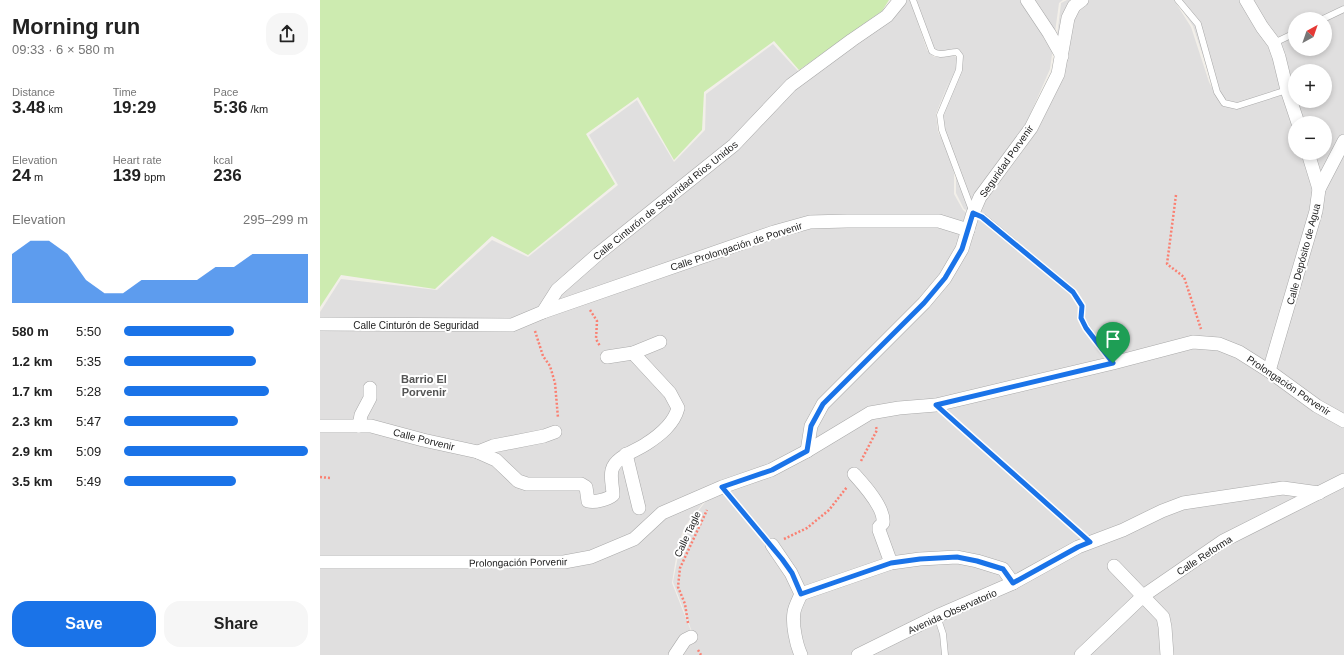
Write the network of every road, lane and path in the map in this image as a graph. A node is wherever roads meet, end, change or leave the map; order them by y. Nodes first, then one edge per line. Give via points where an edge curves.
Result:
1 (900, 0) edge
2 (913, 0) edge
3 (1027, 0) edge
4 (1082, 0) edge
5 (1178, 0) edge
6 (1246, 0) edge
7 (1344, 9) edge
8 (1332, 15) edge
9 (1288, 36) edge
10 (1274, 43) junction
11 (1062, 56) junction
12 (1287, 90) junction
13 (1296, 116) edge
14 (1344, 142) edge
15 (1310, 160) edge
16 (1319, 189) junction
17 (1176, 195) dead end
18 (973, 213) junction
19 (968, 230) junction
20 (582, 298) junction
21 (543, 312) junction
22 (530, 317) junction
23 (320, 324) edge
24 (512, 325) joint
25 (660, 342) dead end
26 (1205, 343) junction
27 (633, 353) junction
28 (607, 357) joint
29 (1113, 363) junction
30 (1269, 370) junction
31 (370, 388) dead end
32 (936, 405) junction
33 (871, 413) junction
34 (1344, 421) edge
35 (320, 426) edge
36 (359, 426) junction
37 (555, 432) joint
38 (807, 451) junction
39 (478, 452) junction
40 (626, 454) junction
41 (854, 474) junction
42 (320, 477) edge
43 (330, 478) dead end
44 (1344, 480) edge
45 (719, 488) junction
46 (1319, 493) junction
47 (639, 508) dead end
48 (1090, 542) junction
49 (772, 545) junction
50 (320, 562) edge
51 (891, 563) junction
52 (1114, 566) dead end
53 (1013, 583) junction
54 (801, 594) junction
55 (1143, 596) junction
56 (937, 616) junction
57 (691, 637) junction
58 (674, 655) edge
59 (701, 655) edge
60 (800, 655) edge
61 (858, 655) edge
62 (945, 655) edge
63 (1081, 655) edge
64 (1167, 655) edge

1 - 21 street, Calle Cinturón de Seguridad Ríos Unidos via 887,16 791,85 734,145 557,290
2 - 18 lane via 932,51 936,54 957,52 960,56 959,70 940,115 942,130
3 - 11 street
4 - 11 street, Seguridad Porvenir via 1074,6 1068,18
5 - 12 lane via 1198,24 1217,92 1224,103 1237,106
6 - 10 street
7 - 8 lane
9 - 10 lane
10 - 12 street via 1280,57
11 - 18 street, Seguridad Porvenir via 1058,74 1031,128 980,197
12 - 13 street
14 - 16 street, Calle Depósito de Agua
15 - 16 street
16 - 30 street, Calle Depósito de Agua via 1314,218
17 - 26 path via 1167,264 1184,277
18 - 19 street, Seguridad Porvenir
18 - 29 lane via 982,217 1073,292 1082,306 1081,318 1086,328
19 - 20 street, Calle Prolongación de Porvenir via 939,221 810,222
19 - 38 street, Seguridad Porvenir via 962,249 945,278 924,303 823,404 811,426
20 - 21 street, Calle Prolongación de Porvenir
20 - 28 path via 597,321 596,339
21 - 22 street, Calle Prolongación de Porvenir
22 - 24 street, Calle Prolongación de Porvenir
22 - 37 path via 555,383 558,424
23 - 24 street, Calle Cinturón de Seguridad
25 - 27 street
26 - 29 street, Prolongación Porvenir via 1193,342
26 - 30 street, Prolongación Porvenir via 1219,344 1239,352
27 - 28 street
27 - 40 street via 670,393 678,408 676,416 666,428 646,445
29 - 32 street, Prolongación Porvenir
30 - 34 street, Prolongación Porvenir via 1317,406
31 - 36 street via 370,398 361,415
32 - 33 street, Prolongación Porvenir
32 - 48 path
33 - 38 street, Prolongación Porvenir
33 - 41 path via 877,430
35 - 36 street, Calle Porvenir
36 - 39 street, Calle Porvenir via 371,426
37 - 39 street via 493,446
38 - 45 street, Prolongación Porvenir via 772,470
39 - 40 street, Calle Porvenir via 496,460 518,482 581,484 586,487 588,501 591,502 614,495 612,469
40 - 47 street
41 - 49 path via 829,510 807,528
41 - 51 street via 868,489 884,517 879,530
42 - 43 path
44 - 46 street, Calle Reforma
45 - 49 path
45 - 50 street, Prolongación Porvenir via 662,513 634,539 590,557 564,562
45 - 57 path, Calle Tagle via 680,568 678,587 685,604
46 - 48 street, Avenida Observatorio via 1283,488 1183,503
46 - 55 street, Calle Reforma via 1223,541
48 - 53 street, Avenida Observatorio
49 - 54 street via 792,573
51 - 53 street via 957,557 1003,569
51 - 54 street
52 - 55 street
53 - 56 street, Avenida Observatorio
54 - 60 street via 794,612 796,646
55 - 63 street, Calle Reforma
55 - 64 street via 1163,617
56 - 61 street, Avenida Observatorio
56 - 62 lane via 943,634
57 - 58 street via 685,640
57 - 59 path, Calle Tagle

